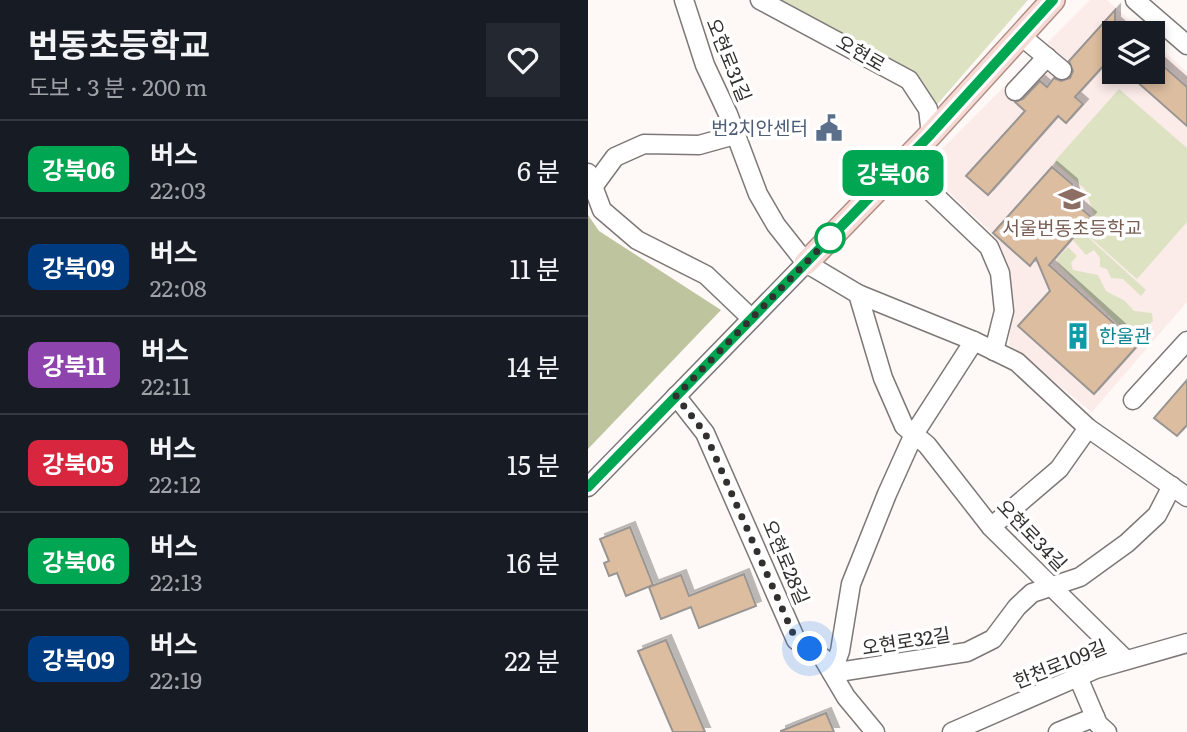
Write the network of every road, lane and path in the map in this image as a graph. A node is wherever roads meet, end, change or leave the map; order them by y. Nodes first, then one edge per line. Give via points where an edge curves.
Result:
1 (684, 0) edge
2 (760, 0) edge
3 (1053, 0) edge
4 (1135, 0) edge
5 (1020, 35) junction
6 (1187, 45) edge
7 (1046, 57) junction
8 (1062, 70) dead end
9 (1015, 91) dead end
10 (931, 134) junction
11 (735, 135) junction
12 (902, 164) junction
13 (591, 180) edge
14 (806, 262) junction
15 (858, 294) junction
16 (751, 318) junction
17 (974, 341) junction
18 (1187, 341) edge
19 (994, 351) junction
20 (676, 396) junction
21 (1133, 400) dead end
22 (1088, 428) junction
23 (914, 434) junction
24 (589, 483) edge
25 (1180, 491) edge
26 (991, 527) junction
27 (1051, 585) junction
28 (1187, 643) edge
29 (1126, 660) junction
30 (832, 673) junction
31 (1079, 677) junction
32 (1095, 717) junction
33 (875, 732) edge
34 (952, 732) edge
35 (1059, 732) edge
36 (1107, 732) edge

1 - 11 street, 오현로31길
2 - 10 street, 오현로 via 909,80 928,109
3 - 5 main road
4 - 6 street
5 - 7 street
5 - 10 main road
7 - 8 street
7 - 9 street
10 - 12 main road
11 - 13 street via 699,145 644,144 615,157
11 - 14 street, 오현로31길 via 758,194
12 - 14 main road
12 - 19 street via 989,247 1000,272 1004,311
13 - 16 street via 602,211 637,240 706,275
14 - 15 street, 오현로32길
14 - 16 street
15 - 17 street, 오현로32길
15 - 23 street, 오현로34길 via 883,378 904,426
16 - 20 street
17 - 19 street, 오현로32길
17 - 23 street
18 - 21 street
19 - 22 street, 오현로32길 via 1017,362
20 - 24 street
20 - 30 street, 오현로28길 via 705,433 796,640 823,658
22 - 25 street, 오현로32길
22 - 26 street via 1059,469
23 - 26 street, 오현로34길
23 - 30 street via 851,584
25 - 27 street, 오현로32길 via 1127,543 1080,577
26 - 27 street, 오현로34길
27 - 29 street, 오현로34길
27 - 30 street, 오현로32길 via 1032,593 993,639 967,652
28 - 29 street, 한천로109길
29 - 31 street, 한천로109길
30 - 33 street, 오현로28길
31 - 32 street
31 - 34 street, 한천로109길
32 - 35 street
32 - 36 street

